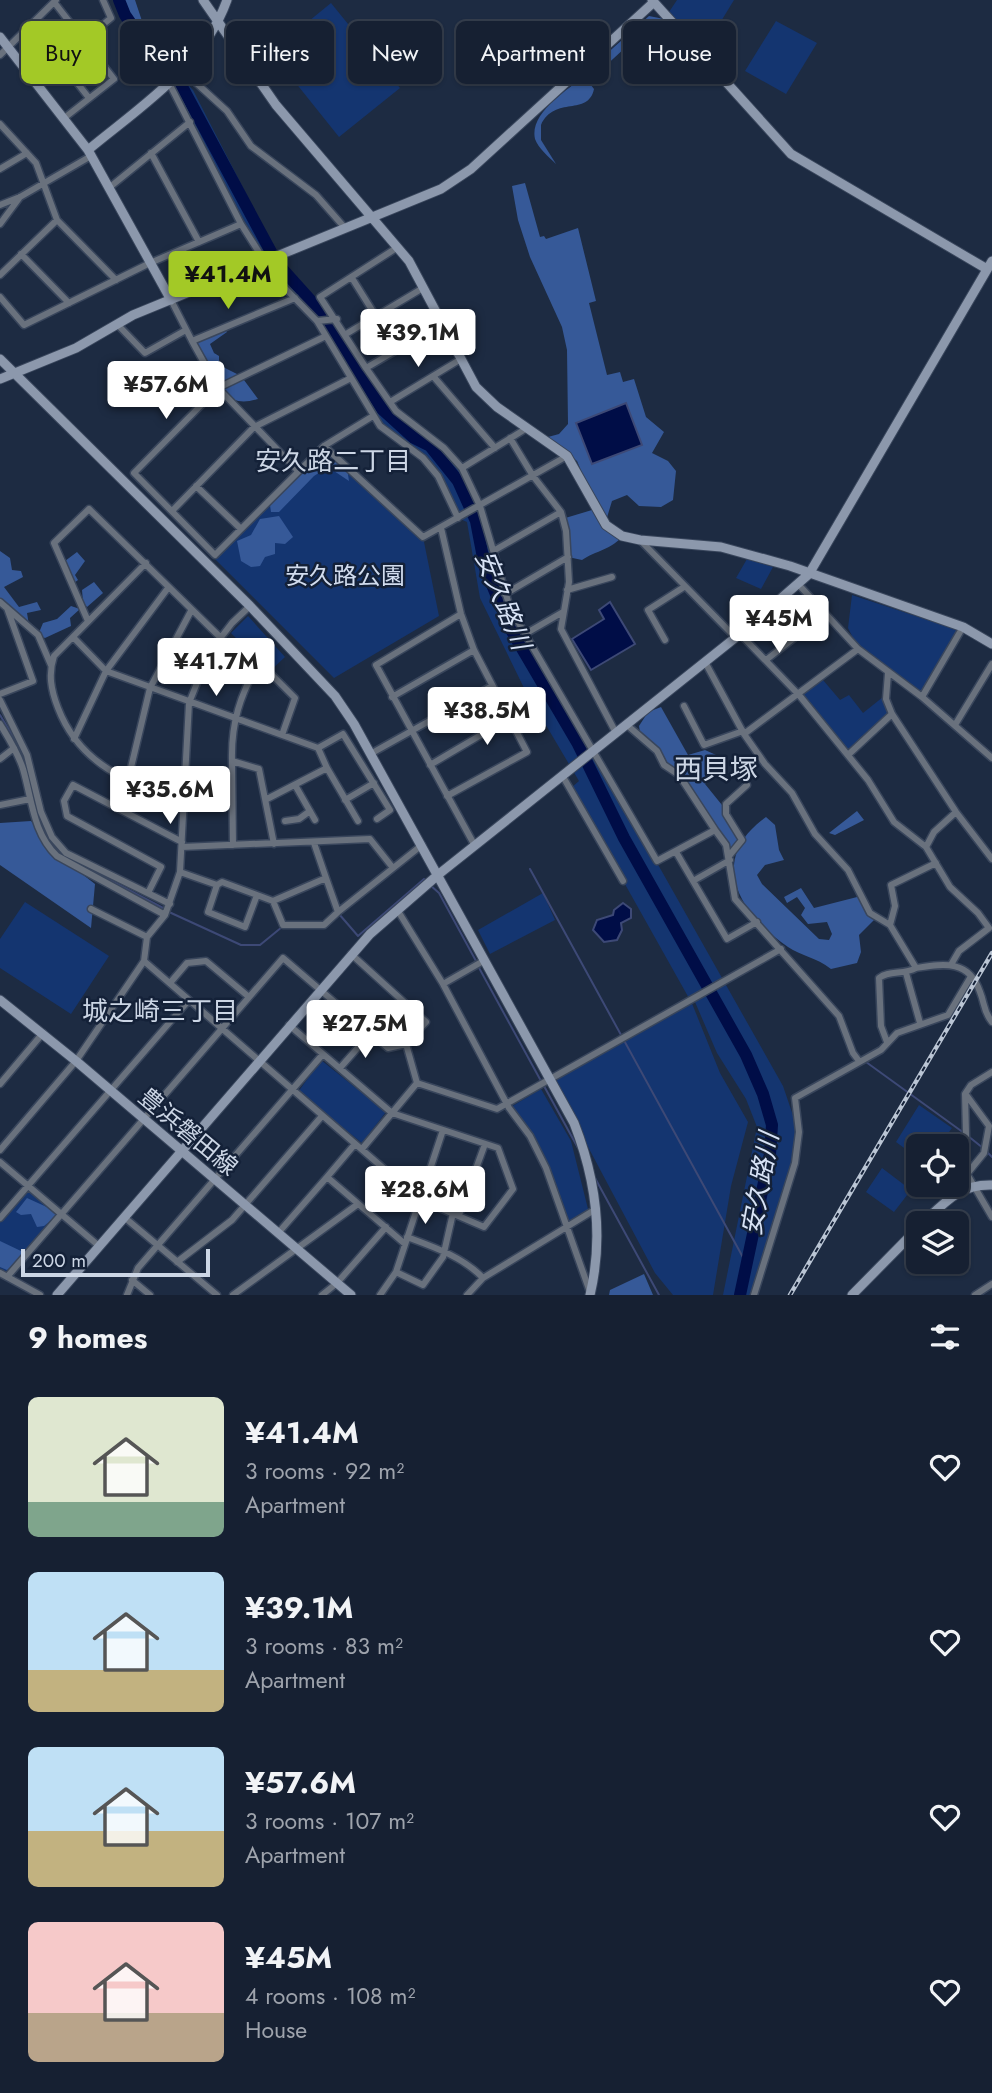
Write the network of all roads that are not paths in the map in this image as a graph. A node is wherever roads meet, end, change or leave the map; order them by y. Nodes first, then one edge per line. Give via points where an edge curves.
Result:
1 (103, 0) edge
2 (203, 0) edge
3 (227, 0) edge
4 (55, 1) edge
5 (653, 1) edge
6 (34, 21) edge
7 (70, 21) edge
8 (106, 22) edge
9 (218, 25) junction
10 (21, 34) edge
11 (212, 35) edge
12 (0, 37) edge
13 (4, 52) edge
14 (106, 69) edge
15 (77, 84) edge
16 (169, 84) edge
17 (172, 84) edge
18 (195, 84) edge
19 (89, 99) junction
20 (63, 119) junction
21 (190, 122) junction
22 (0, 124) edge
23 (27, 153) junction
24 (90, 153) junction
25 (151, 153) junction
26 (0, 169) edge
27 (45, 184) junction
28 (110, 187) junction
29 (20, 197) junction
30 (0, 205) edge
31 (371, 217) junction
32 (57, 220) junction
33 (0, 224) edge
34 (241, 224) junction
35 (345, 228) junction
36 (199, 242) junction
37 (398, 247) junction
38 (21, 254) junction
39 (265, 261) junction
40 (150, 263) junction
41 (990, 265) edge
42 (0, 275) edge
43 (352, 278) junction
44 (116, 280) junction
45 (423, 288) junction
46 (0, 297) edge
47 (295, 298) junction
48 (171, 300) junction
49 (69, 303) junction
50 (376, 317) junction
51 (335, 319) junction
52 (318, 321) junction
53 (117, 324) junction
54 (441, 324) junction
55 (186, 330) junction
56 (346, 334) junction
57 (326, 336) junction
58 (192, 341) junction
59 (397, 350) junction
60 (0, 359) edge
61 (461, 359) junction
62 (366, 368) junction
63 (14, 373) junction
64 (433, 376) junction
65 (351, 378) junction
66 (0, 379) edge
67 (218, 388) junction
68 (390, 402) junction
69 (373, 416) junction
70 (254, 427) junction
71 (527, 428) junction
72 (510, 438) junction
73 (324, 446) junction
74 (495, 448) junction
75 (567, 456) junction
76 (462, 468) junction
77 (298, 471) junction
78 (533, 476) junction
79 (196, 486) junction
80 (480, 506) junction
81 (172, 511) junction
82 (561, 512) junction
83 (462, 516) junction
84 (441, 528) junction
85 (242, 529) junction
86 (640, 540) junction
87 (495, 550) junction
88 (568, 557) junction
89 (146, 563) junction
90 (809, 574) junction
91 (612, 577) dead end
92 (799, 585) junction
93 (684, 587) junction
94 (168, 589) junction
95 (567, 590) junction
96 (505, 594) junction
97 (0, 602) edge
98 (250, 606) junction
99 (7, 608) junction
100 (191, 611) junction
101 (563, 612) junction
102 (461, 614) junction
103 (825, 614) junction
104 (88, 621) junction
105 (963, 627) junction
106 (525, 634) junction
107 (738, 636) junction
108 (72, 637) junction
109 (220, 638) junction
110 (664, 640) dead end
111 (992, 644) edge
112 (858, 649) junction
113 (474, 650) junction
114 (766, 660) junction
115 (705, 662) junction
116 (992, 664) edge
117 (51, 665) junction
118 (106, 671) junction
119 (888, 673) junction
120 (492, 686) junction
121 (150, 688) junction
122 (0, 694) edge
123 (799, 695) junction
124 (392, 696) junction
125 (922, 697) junction
126 (0, 700) edge
127 (189, 703) junction
128 (530, 706) dead end
129 (684, 706) dead end
130 (892, 714) junction
131 (509, 718) junction
132 (234, 719) junction
133 (0, 724) edge
134 (627, 725) junction
135 (955, 725) junction
136 (412, 731) junction
137 (744, 732) junction
138 (616, 733) junction
139 (282, 735) junction
140 (74, 740) junction
141 (14, 748) junction
142 (318, 748) junction
143 (593, 751) junction
144 (372, 753) junction
145 (1, 755) edge
146 (848, 755) junction
147 (992, 758) edge
148 (232, 761) junction
149 (430, 765) junction
150 (327, 768) junction
151 (562, 775) junction
152 (128, 780) junction
153 (374, 783) junction
154 (295, 785) junction
155 (747, 785) dead end
156 (447, 796) junction
157 (30, 799) junction
158 (267, 799) junction
159 (345, 800) junction
160 (0, 805) edge
161 (186, 806) junction
162 (310, 811) junction
163 (37, 813) junction
164 (956, 813) junction
165 (377, 819) dead end
166 (315, 820) dead end
167 (285, 821) dead end
168 (358, 821) dead end
169 (715, 830) junction
170 (314, 843) junction
171 (274, 844) junction
172 (182, 845) junction
173 (233, 845) junction
174 (422, 845) junction
175 (475, 846) junction
176 (926, 847) junction
177 (676, 852) junction
178 (729, 858) junction
179 (992, 859) edge
180 (936, 863) junction
181 (393, 868) junction
182 (180, 872) junction
183 (439, 874) junction
184 (326, 878) junction
185 (623, 881) dead end
186 (693, 881) junction
187 (216, 885) junction
188 (148, 893) junction
189 (257, 895) junction
190 (273, 901) junction
191 (170, 904) junction
192 (91, 909) dead end
193 (398, 911) junction
194 (338, 912) junction
195 (165, 915) junction
196 (757, 922) junction
197 (890, 925) junction
198 (147, 937) junction
199 (781, 948) junction
200 (351, 954) junction
201 (485, 960) junction
202 (144, 961) junction
203 (952, 962) junction
204 (916, 968) junction
205 (906, 973) junction
206 (970, 978) junction
207 (170, 983) junction
208 (443, 984) junction
209 (320, 990) junction
210 (992, 997) edge
211 (248, 998) junction
212 (189, 1000) junction
213 (982, 1000) junction
214 (2, 1004) edge
215 (992, 1022) edge
216 (920, 1023) junction
217 (289, 1025) junction
218 (221, 1029) junction
219 (43, 1033) junction
220 (370, 1034) junction
221 (887, 1042) junction
222 (406, 1044) junction
223 (323, 1054) junction
224 (259, 1060) junction
225 (76, 1061) junction
226 (859, 1061) junction
227 (340, 1068) junction
228 (992, 1072) edge
229 (552, 1079) junction
230 (417, 1083) junction
231 (0, 1084) edge
232 (110, 1091) junction
233 (292, 1091) junction
234 (965, 1094) junction
235 (508, 1105) junction
236 (392, 1113) junction
237 (322, 1116) junction
238 (144, 1119) junction
239 (443, 1130) junction
240 (966, 1134) edge
241 (355, 1144) junction
242 (485, 1144) junction
243 (362, 1149) junction
244 (0, 1150) edge
245 (180, 1152) junction
246 (0, 1162) edge
247 (969, 1172) edge
248 (327, 1177) junction
249 (969, 1179) edge
250 (214, 1180) junction
251 (971, 1184) junction
252 (992, 1185) edge
253 (28, 1186) junction
254 (419, 1199) junction
255 (358, 1204) junction
256 (246, 1205) junction
257 (596, 1209) junction
258 (936, 1211) edge
259 (61, 1214) junction
260 (456, 1214) junction
261 (124, 1217) junction
262 (992, 1217) edge
263 (0, 1218) edge
264 (386, 1227) junction
265 (565, 1227) junction
266 (279, 1232) junction
267 (906, 1240) edge
268 (406, 1241) junction
269 (158, 1245) junction
270 (99, 1246) junction
271 (296, 1247) junction
272 (445, 1252) junction
273 (177, 1262) junction
274 (396, 1272) junction
275 (4, 1275) edge
276 (483, 1278) junction
277 (132, 1280) junction
278 (337, 1283) junction
279 (992, 1284) edge
280 (591, 1294) edge
281 (40, 1295) edge
282 (57, 1295) edge
283 (127, 1295) edge
284 (149, 1295) edge
285 (217, 1295) edge
286 (233, 1295) edge
287 (322, 1295) edge
288 (351, 1295) edge
289 (380, 1295) edge
290 (467, 1295) edge
291 (754, 1295) edge
292 (852, 1295) edge
293 (975, 1295) edge

1 - 8 street via 111,18
2 - 9 street
3 - 9 street
4 - 6 street
4 - 7 street
5 - 31 street via 471,169 441,189
5 - 41 street via 791,154
9 - 11 street
9 - 31 street via 276,105
10 - 13 street
12 - 13 street
13 - 20 street
14 - 19 street via 114,79
15 - 19 street
16 - 24 street
17 - 21 street
18 - 35 street via 227,111 251,146 316,195
19 - 20 street
20 - 24 street
21 - 25 street
21 - 34 street
22 - 23 street
23 - 26 street
23 - 27 street
24 - 27 street
24 - 28 street
25 - 28 street
25 - 36 street
27 - 29 street
27 - 32 street
28 - 40 street
29 - 30 street
29 - 33 street
31 - 35 street
31 - 37 street
32 - 38 street
32 - 44 street
34 - 36 street
34 - 39 street
35 - 39 street
36 - 40 street
37 - 43 street
37 - 45 street
38 - 42 street
38 - 49 street
39 - 47 street
39 - 48 street
40 - 44 street
40 - 48 street
41 - 90 street
43 - 50 street
43 - 51 street via 320,297
44 - 49 street
45 - 50 street
45 - 54 street
46 - 49 street via 24,325
47 - 52 street
47 - 58 street
48 - 53 street
48 - 55 street
50 - 56 street
50 - 59 street
51 - 52 street
51 - 56 street
52 - 57 street
53 - 55 street via 145,353
53 - 63 street via 76,348
54 - 59 street
54 - 61 street
55 - 58 street
56 - 62 street
57 - 65 street
57 - 67 street
58 - 67 street
59 - 62 street
60 - 63 street
61 - 64 street
61 - 71 street via 485,398
62 - 68 street
63 - 66 street
63 - 98 street
64 - 68 street
64 - 74 street
65 - 69 street
65 - 70 street
67 - 70 street
67 - 81 street via 134,473
68 - 76 street
69 - 73 street
69 - 83 street via 390,435 423,458
70 - 77 street
70 - 79 street
71 - 72 street
71 - 75 street
72 - 74 street
72 - 78 street
73 - 77 street
73 - 84 street via 422,537
74 - 76 street
75 - 78 street
75 - 86 street via 605,524 622,536
76 - 80 street
77 - 85 street
78 - 80 street
78 - 82 street
79 - 81 street
79 - 85 street
80 - 83 street
80 - 87 street
81 - 85 street via 215,555
82 - 87 street
82 - 88 street
83 - 84 street
84 - 102 street
86 - 90 street via 735,550
86 - 93 street
87 - 96 street
88 - 95 street
88 - 96 street
89 - 94 street
89 - 104 street
89 - 104 street via 89,509 54,543
90 - 92 street
90 - 105 street
91 - 95 street
92 - 103 street
92 - 107 street
93 - 107 street
93 - 110 street via 648,611
94 - 100 street
94 - 118 street
95 - 101 street
96 - 106 street
97 - 99 street
98 - 109 street
98 - 144 street via 335,696
99 - 117 street via 38,635
99 - 122 street via 33,681
100 - 109 street
100 - 121 street
101 - 106 street
101 - 138 street via 565,641
102 - 113 street
102 - 124 street via 376,666
103 - 112 street
103 - 114 street
104 - 108 street
105 - 111 street
105 - 125 street
106 - 143 street
107 - 114 street
107 - 115 street
108 - 117 street
108 - 118 street
109 - 127 street via 198,675
112 - 119 street
112 - 123 street
113 - 120 street
113 - 124 street
114 - 123 street
115 - 134 street
115 - 137 street
116 - 135 street
117 - 140 street via 53,694
118 - 121 street
118 - 140 street
119 - 125 street
119 - 130 street via 886,699
120 - 131 street
120 - 136 street
121 - 127 street
121 - 152 street
123 - 137 street
123 - 146 street
124 - 136 street
125 - 135 street
126 - 163 street via 27,755
127 - 132 street
127 - 161 street
128 - 131 street
129 - 137 street via 704,745
130 - 146 street
130 - 164 street
131 - 149 street
131 - 156 street via 527,752
132 - 139 street
132 - 139 street via 242,692 259,662 295,698
132 - 148 street
133 - 141 street
134 - 138 street
134 - 169 street via 678,775
135 - 147 street
136 - 144 street
136 - 149 street
137 - 197 street via 792,793 815,834 848,870 870,913
138 - 143 street
139 - 142 street
140 - 152 street via 94,761
141 - 145 street
141 - 157 street
142 - 150 street
142 - 153 street via 343,734
143 - 151 street
143 - 177 street via 657,861
144 - 174 street
146 - 176 street via 894,821
148 - 158 street via 258,769
148 - 173 street
149 - 156 street
150 - 154 street
150 - 159 street
151 - 175 street
151 - 185 street
152 - 161 street
153 - 159 street
153 - 165 street via 390,810
154 - 158 street
154 - 162 street
155 - 178 street via 726,804 726,814 741,840
156 - 175 street
157 - 160 street
157 - 163 street
158 - 171 street
159 - 168 street
161 - 172 street
162 - 166 street
162 - 167 street
163 - 188 street via 66,852
163 - 195 street via 43,839 57,856
164 - 176 street via 934,832
164 - 179 street
169 - 177 street
169 - 178 street
170 - 171 street
170 - 181 street via 370,839
170 - 184 street
171 - 173 street
172 - 173 street
172 - 182 street
172 - 188 street via 73,785 64,801 66,816 161,867
174 - 181 street
174 - 183 street
175 - 183 street
176 - 180 street
177 - 186 street
178 - 186 street
178 - 196 street via 735,899
180 - 197 street via 891,885 895,906
180 - 203 street via 950,887 989,928
181 - 194 street
182 - 187 street
182 - 191 street
183 - 193 street
183 - 201 street
184 - 190 street
184 - 194 street
186 - 196 street via 727,939
187 - 189 street via 222,882
187 - 189 street via 208,912 245,927
188 - 191 street
189 - 190 street
190 - 194 street via 283,925 324,925
191 - 195 street
192 - 198 street
193 - 200 street
193 - 208 street
195 - 198 street
196 - 199 street
197 - 204 street
198 - 202 street
199 - 226 street via 839,1016
199 - 229 street
200 - 209 street
200 - 222 street via 426,1022
201 - 208 street
201 - 229 street
202 - 207 street
202 - 225 street
203 - 204 street
203 - 206 street
204 - 205 street
205 - 216 street
205 - 221 street via 884,974 877,985
206 - 213 street via 980,989
206 - 216 street via 948,1015
207 - 211 street via 187,963 206,961
207 - 212 street
208 - 235 street
209 - 211 street via 283,958
209 - 217 street
209 - 220 street
210 - 213 street
211 - 218 street
212 - 218 street
212 - 232 street
213 - 215 street
214 - 219 street, 豊浜磐田線
216 - 221 street
217 - 223 street
217 - 224 street
218 - 224 street
218 - 238 street
219 - 225 street, 豊浜磐田線
219 - 231 street
220 - 222 street via 388,1048
220 - 227 street
221 - 226 street via 881,1051
222 - 230 street
223 - 227 street
223 - 233 street
224 - 233 street
224 - 245 street
225 - 232 street, 豊浜磐田線
225 - 244 street
226 - 291 street via 795,1098 796,1156
227 - 236 street
228 - 234 street
229 - 235 street
229 - 257 street via 587,1157
230 - 235 street via 492,1109
230 - 236 street
232 - 238 street, 豊浜磐田線
232 - 253 street
233 - 237 street
233 - 250 street
234 - 240 street
234 - 247 street via 989,1126 984,1153
235 - 265 street via 546,1167
236 - 239 street
236 - 243 street
237 - 241 street
237 - 256 street
238 - 245 street, 豊浜磐田線
238 - 259 street
239 - 242 street
239 - 254 street
241 - 243 street
241 - 248 street
242 - 260 street
242 - 260 street via 498,1148 513,1189 484,1227
243 - 254 street
245 - 250 street, 豊浜磐田線
245 - 261 street
246 - 253 street
248 - 255 street
248 - 266 street
249 - 251 street
250 - 256 street, 豊浜磐田線
250 - 269 street
251 - 252 street
251 - 258 street
251 - 262 street
253 - 259 street
253 - 263 street
254 - 260 street
254 - 268 street
255 - 264 street
255 - 271 street
256 - 266 street, 豊浜磐田線
256 - 273 street
257 - 265 street
257 - 280 street via 597,1252
259 - 270 street
259 - 275 street
260 - 272 street
261 - 269 street
261 - 270 street
264 - 268 street
264 - 278 street
265 - 276 street
265 - 280 street
266 - 271 street, 豊浜磐田線
267 - 292 street
268 - 272 street
268 - 274 street
269 - 273 street
269 - 277 street
270 - 282 street
271 - 278 street, 豊浜磐田線
271 - 286 street via 268,1273
272 - 274 street via 423,1285
272 - 276 street
273 - 285 street
274 - 289 street
275 - 281 street
276 - 290 street
277 - 283 street
277 - 284 street
278 - 287 street
278 - 288 street, 豊浜磐田線
279 - 293 street

